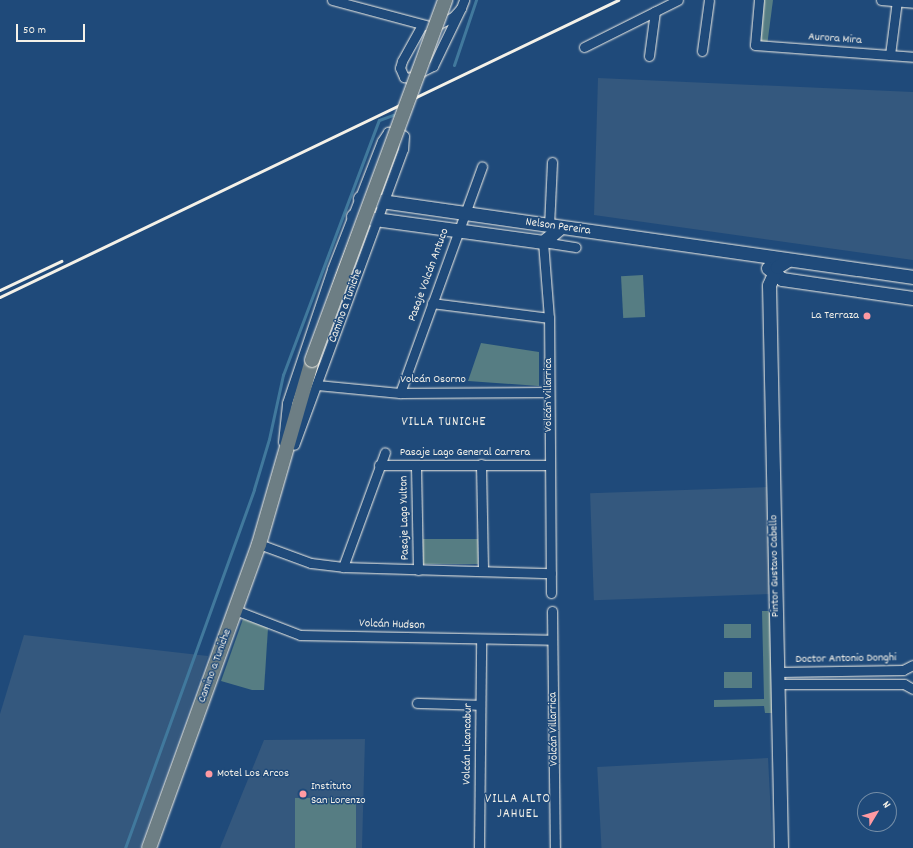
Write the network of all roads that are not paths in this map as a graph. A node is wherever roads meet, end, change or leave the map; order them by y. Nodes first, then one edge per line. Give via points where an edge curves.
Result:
1 (332, 0) edge
2 (445, 0) edge
3 (678, 0) edge
4 (709, 0) edge
5 (759, 0) edge
6 (881, 0) edge
7 (897, 1) edge
8 (913, 3) edge
9 (463, 4) edge
10 (656, 12) junction
11 (422, 25) junction
12 (584, 48) dead end
13 (702, 51) dead end
14 (890, 55) junction
15 (649, 56) dead end
16 (913, 57) edge
17 (552, 162) dead end
18 (482, 166) dead end
19 (360, 198) junction
20 (384, 202) junction
21 (464, 214) junction
22 (353, 216) junction
23 (378, 221) junction
24 (555, 226) junction
25 (458, 232) junction
26 (543, 242) junction
27 (576, 247) dead end
28 (756, 256) junction
29 (788, 260) junction
30 (813, 264) junction
31 (843, 267) junction
32 (913, 277) edge
33 (771, 279) junction
34 (811, 284) junction
35 (838, 288) junction
36 (913, 298) edge
37 (432, 302) junction
38 (549, 318) junction
39 (317, 385) junction
40 (549, 392) junction
41 (400, 393) junction
42 (385, 452) dead end
43 (481, 464) junction
44 (281, 465) junction
45 (380, 465) junction
46 (550, 465) junction
47 (416, 466) junction
48 (276, 483) junction
49 (259, 544) junction
50 (343, 567) junction
51 (418, 570) junction
52 (483, 572) junction
53 (551, 573) junction
54 (551, 593) dead end
55 (235, 610) junction
56 (552, 611) dead end
57 (481, 640) junction
58 (552, 640) junction
59 (913, 665) edge
60 (778, 678) junction
61 (913, 689) edge
62 (417, 704) dead end
63 (480, 705) junction
64 (149, 848) edge
65 (479, 848) edge
66 (555, 848) edge
67 (781, 848) edge

1 - 11 street
2 - 44 main road, Camino a Tuniche, bridge via 312,360
3 - 10 street
4 - 13 street
5 - 14 street, Aurora Mira via 755,45
6 - 7 street
7 - 8 street
7 - 14 street
9 - 11 street via 439,25
9 - 11 street via 433,66 409,78 404,77 400,68 402,61
10 - 12 street
10 - 15 street
14 - 16 street, Aurora Mira
17 - 24 street
18 - 21 street, Pasaje Volcán Antuco
19 - 20 street, Nelson Pereira
19 - 20 street, Camino a Tuniche via 382,141 392,130 404,136 405,141
19 - 22 street, Camino a Tuniche
20 - 21 street, Nelson Pereira
20 - 23 street, Camino a Tuniche
21 - 24 street, Nelson Pereira
21 - 25 street, Pasaje Volcán Antuco
22 - 23 street, Nelson Pereira
22 - 44 street, Camino a Tuniche via 332,270 288,403
23 - 25 street, Nelson Pereira
23 - 39 street, Camino a Tuniche
24 - 26 street
24 - 28 street, Nelson Pereira
25 - 26 street, Nelson Pereira
25 - 37 street, Pasaje Volcán Antuco
26 - 27 street, Nelson Pereira
26 - 38 street, Volcán Villarrica
28 - 29 street, Nelson Pereira
28 - 33 street
29 - 30 street, Nelson Pereira
29 - 33 street via 779,265
30 - 31 street, Nelson Pereira
30 - 34 street via 818,273
31 - 32 street, Nelson Pereira
31 - 35 street via 835,277
33 - 34 street
33 - 60 street, Pintor Gustavo Cabello
34 - 35 street
35 - 36 street
37 - 38 street
37 - 41 street, Pasaje Volcán Antuco
38 - 40 street, Volcán Villarrica
39 - 41 street, Volcán Osorno
39 - 48 street, Camino a Tuniche via 291,455
40 - 41 street, Volcán Osorno
40 - 46 street, Volcán Villarrica
42 - 45 street, Pasaje Lago General Carrera
43 - 46 street, Pasaje Lago General Carrera
43 - 47 street, Pasaje Lago General Carrera
43 - 52 street
44 - 48 main road, Camino a Tuniche
45 - 47 street, Pasaje Lago General Carrera
45 - 50 street, Pasaje Lago General Carrera
46 - 53 street, Volcán Villarrica
47 - 51 street, Pasaje Lago Yulton
48 - 49 main road, Camino a Tuniche
49 - 50 street via 311,563
49 - 55 main road, Camino a Tuniche
50 - 51 street
51 - 52 street
52 - 53 street
53 - 54 street, Volcán Villarrica
55 - 57 street, Volcán Hudson via 300,635
55 - 64 main road, Camino a Tuniche
56 - 58 street, Volcán Villarrica
57 - 58 street, Volcán Hudson
57 - 63 street, Volcán Licancabur
58 - 66 street, Volcán Villarrica
59 - 60 street, Doctor Antonio Donghi via 903,670
60 - 61 street, Doctor Antonio Donghi via 904,684
60 - 67 street, Pintor Gustavo Cabello
62 - 63 street
63 - 65 street, Volcán Licancabur

